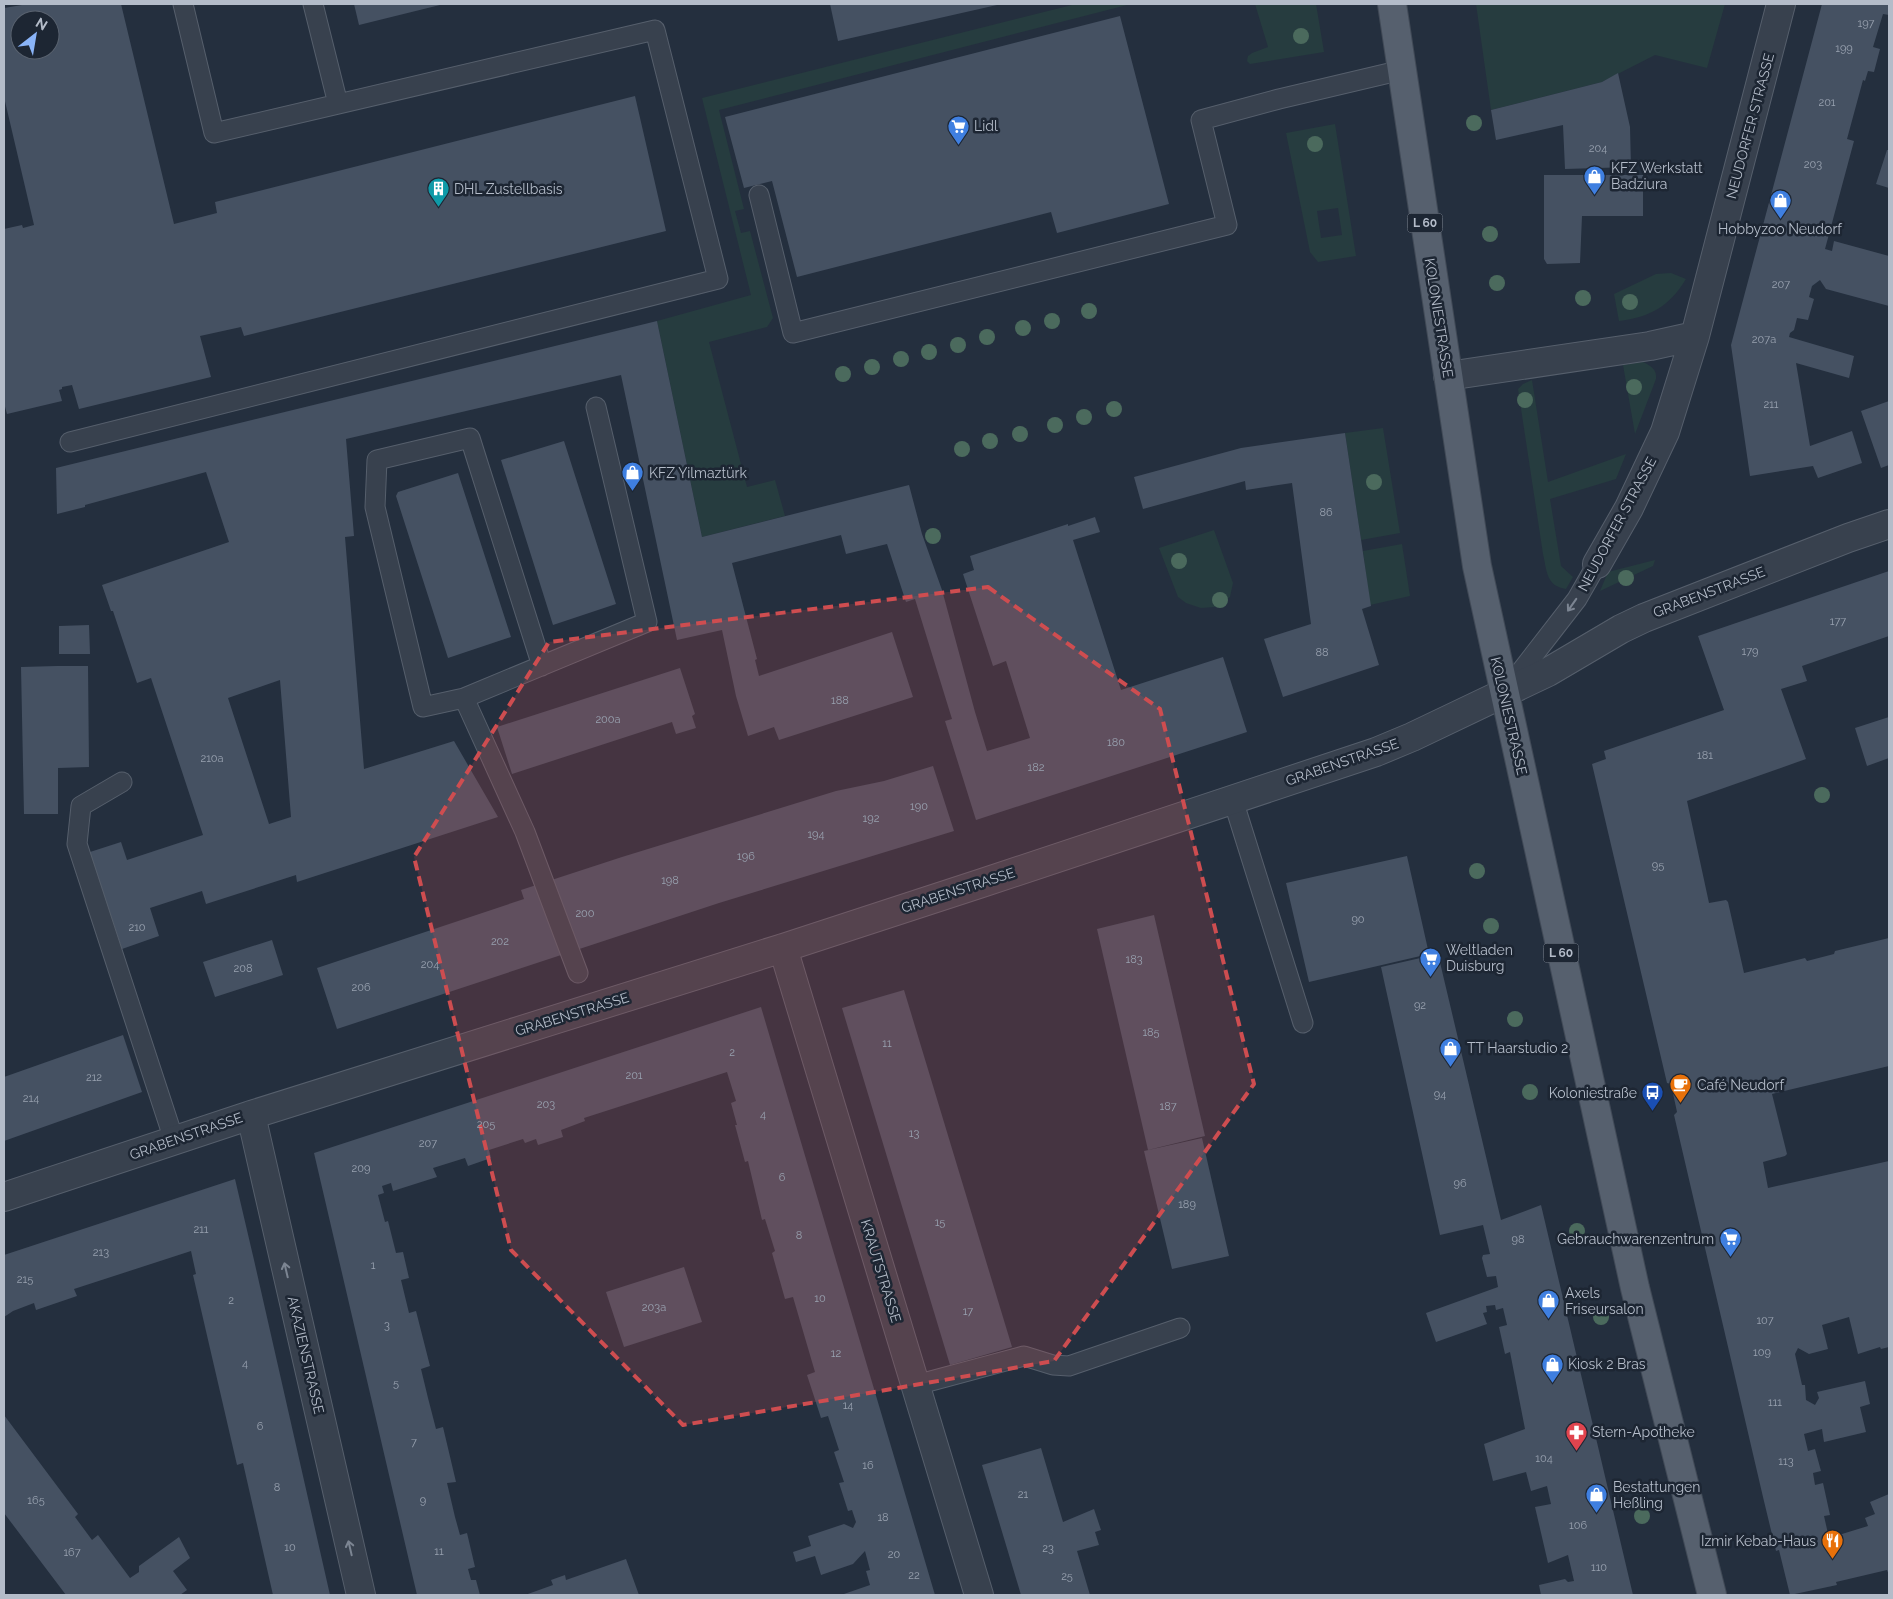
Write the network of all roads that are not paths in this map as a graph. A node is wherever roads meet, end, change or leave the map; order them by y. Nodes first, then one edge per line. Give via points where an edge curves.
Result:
1 (183, 4) edge
2 (312, 4) edge
3 (1392, 4) edge
4 (1782, 4) edge
5 (1402, 70) junction
6 (338, 104) junction
7 (759, 195) dead end
8 (1695, 336) junction
9 (1448, 376) junction
10 (596, 408) dead end
11 (70, 442) dead end
12 (1889, 524) edge
13 (1597, 564) joint
14 (542, 666) junction
15 (1504, 693) junction
16 (464, 698) junction
17 (122, 782) dead end
18 (1233, 800) junction
19 (782, 948) junction
20 (578, 973) dead end
21 (1303, 1023) dead end
22 (251, 1114) junction
23 (174, 1140) junction
24 (4, 1197) edge
25 (1180, 1328) dead end
26 (916, 1385) junction
27 (361, 1595) edge
28 (980, 1595) edge
29 (1712, 1595) edge

1 - 6 lane via 214,133
2 - 6 lane
3 - 5 main road, KOLONIESTRASSE / L 60
4 - 8 street, NEUDORFER STRASSE
5 - 7 lane via 1201,120 1227,225 793,333
5 - 9 main road, KOLONIESTRASSE / L 60
6 - 11 lane via 655,30 718,279
8 - 9 street via 1650,346
8 - 13 street, NEUDORFER STRASSE via 1666,432
9 - 15 main road, KOLONIESTRASSE / L 60 via 1474,554
10 - 14 lane via 647,622
12 - 15 street, GRABENSTRASSE via 1644,618
13 -> 15 lane, NEUDORFER STRASSE via 1572,606
14 - 16 lane
14 - 16 lane via 470,438 377,460 375,507 423,708
15 - 18 street, GRABENSTRASSE via 1376,752
15 - 29 main road, KOLONIESTRASSE / L 60 via 1635,1288
16 - 20 lane via 525,832
17 - 23 lane via 81,806 77,844
18 - 19 street, GRABENSTRASSE
18 - 21 lane
19 - 22 street, GRABENSTRASSE
19 - 26 street, KRAUTSTRASSE
22 - 23 street, GRABENSTRASSE
27 -> 22 street, AKAZIENSTRASSE
23 - 24 street, GRABENSTRASSE
25 - 26 lane via 1069,1366 1024,1356
26 - 28 street, KRAUTSTRASSE

